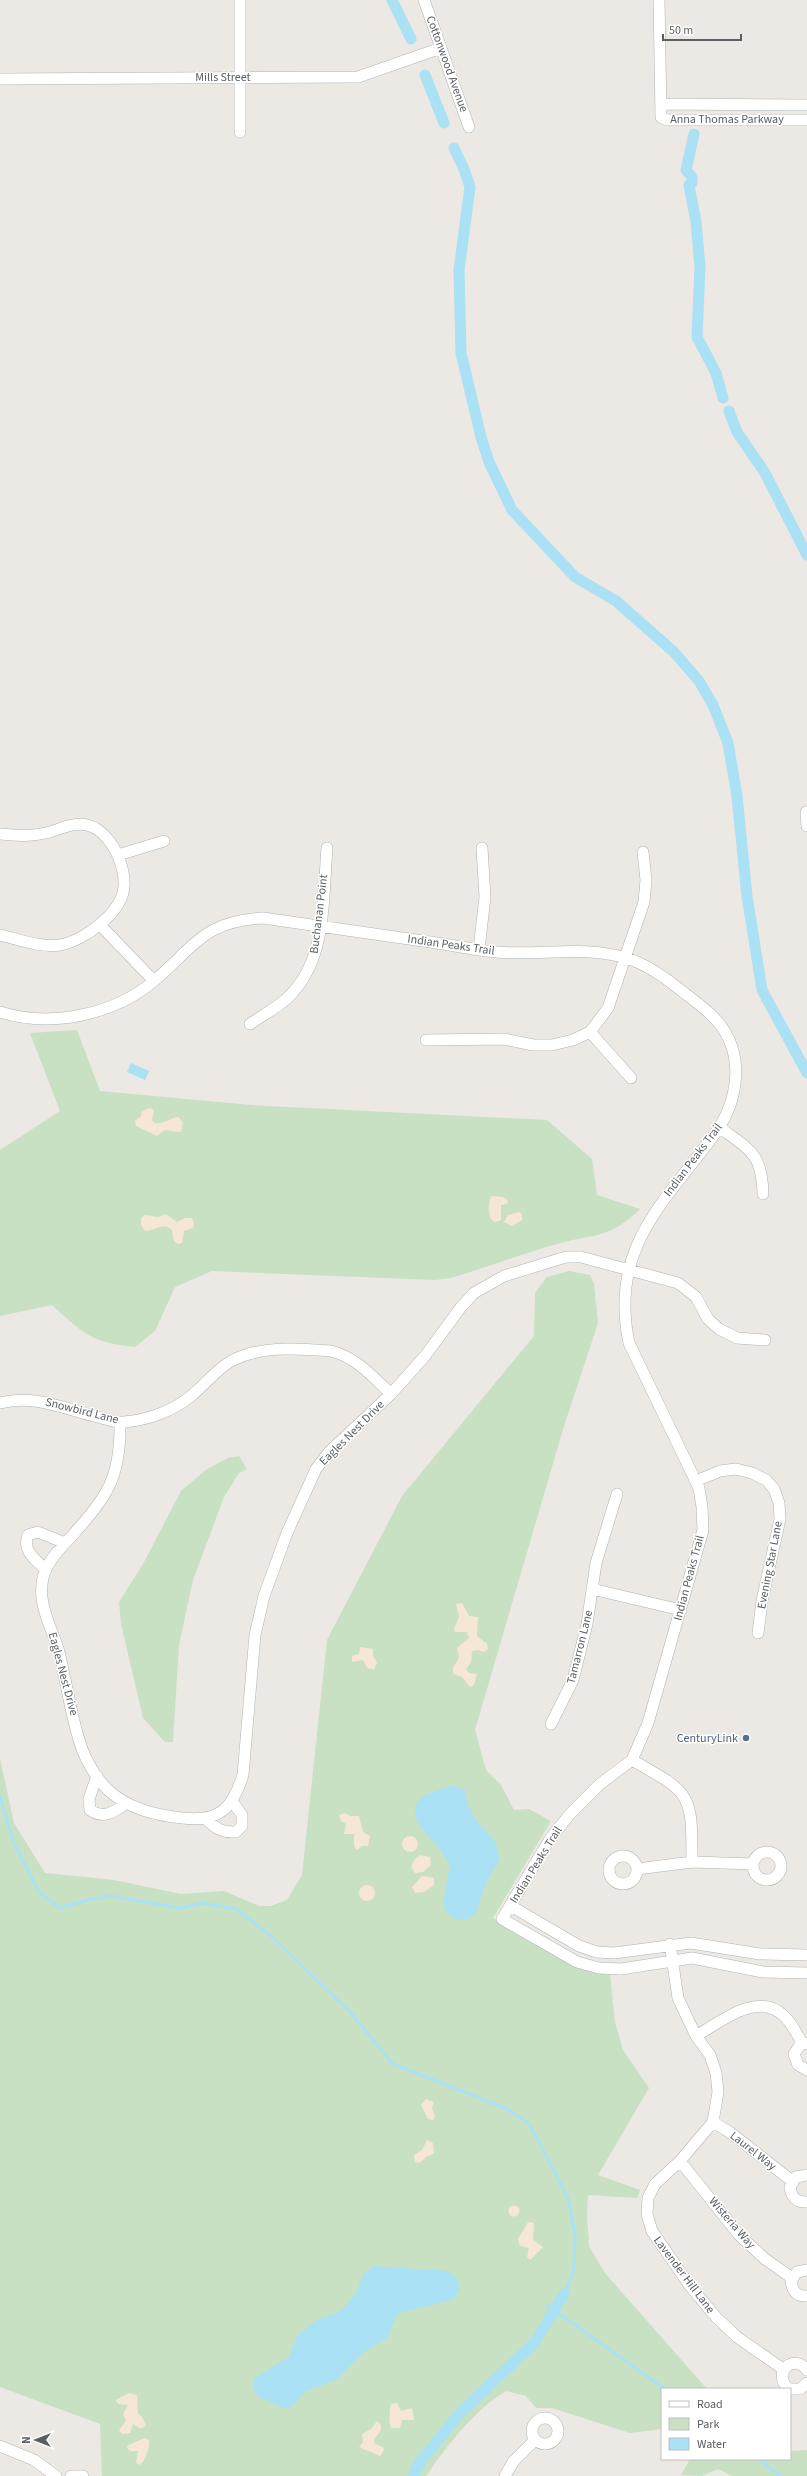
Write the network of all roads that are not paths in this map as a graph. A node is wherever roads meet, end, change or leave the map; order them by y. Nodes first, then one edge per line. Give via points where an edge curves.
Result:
1 (240, 0) edge
2 (424, 0) edge
3 (660, 0) edge
4 (441, 48) junction
5 (240, 77) junction
6 (0, 79) edge
7 (661, 104) junction
8 (807, 105) edge
9 (807, 120) edge
10 (469, 127) dead end
11 (240, 132) dead end
12 (806, 812) edge
13 (807, 826) edge
14 (0, 834) edge
15 (164, 841) dead end
16 (327, 848) dead end
17 (482, 848) dead end
18 (642, 852) dead end
19 (118, 855) junction
20 (100, 925) junction
21 (320, 926) junction
22 (0, 935) edge
23 (479, 949) junction
24 (626, 958) junction
25 (154, 981) junction
26 (0, 1012) edge
27 (250, 1024) dead end
28 (590, 1032) junction
29 (426, 1040) dead end
30 (631, 1078) dead end
31 (719, 1127) junction
32 (763, 1194) dead end
33 (628, 1270) junction
34 (765, 1340) dead end
35 (391, 1394) junction
36 (0, 1403) edge
37 (120, 1422) junction
38 (696, 1481) junction
39 (617, 1494) dead end
40 (65, 1543) junction
41 (46, 1570) junction
42 (592, 1590) junction
43 (680, 1610) junction
44 (758, 1632) dead end
45 (551, 1724) dead end
46 (632, 1760) junction
47 (97, 1776) junction
48 (232, 1802) junction
49 (125, 1804) junction
50 (205, 1818) junction
51 (692, 1862) junction
52 (753, 1864) dead end
53 (637, 1869) dead end
54 (511, 1906) junction
55 (670, 1944) junction
56 (807, 1955) edge
57 (672, 1960) junction
58 (807, 1973) edge
59 (696, 2036) junction
60 (805, 2043) edge
61 (807, 2070) edge
62 (713, 2122) junction
63 (680, 2161) junction
64 (807, 2175) edge
65 (792, 2181) junction
66 (807, 2202) edge
67 (807, 2270) edge
68 (792, 2278) junction
69 (807, 2296) edge
70 (783, 2369) junction
71 (807, 2370) edge
72 (807, 2382) edge
73 (788, 2388) edge
74 (791, 2389) edge
75 (535, 2440) dead end
76 (0, 2446) edge
77 (56, 2476) edge
78 (70, 2476) edge
79 (83, 2476) edge
80 (505, 2476) edge

1 - 5 street
2 - 4 street, Cottonwood Avenue
3 - 7 street, Anna Thomas Parkway
4 - 5 street, Mills Street via 358,77
4 - 10 street, Cottonwood Avenue
5 - 6 street, Mills Street
5 - 11 street
7 - 8 street, Anna Thomas Parkway
7 - 9 street, Anna Thomas Parkway via 661,117 667,120
12 - 13 street
14 - 19 street via 30,836 75,824 88,825 100,830 109,839
15 - 19 street
16 - 21 street, Buchanan Point
17 - 23 street via 485,897
18 - 24 street via 646,880 644,902
19 - 20 street via 124,886 120,900
20 - 22 street via 71,942 59,945 42,945
20 - 25 street
21 - 23 street, Indian Peaks Trail
21 - 25 street, Indian Peaks Trail via 264,918 227,923 194,942
21 - 27 street, Buchanan Point via 314,958 306,976 287,998
23 - 24 street, Indian Peaks Trail via 496,952 589,951
24 - 28 street via 608,1008
24 - 31 street, Indian Peaks Trail via 655,971 673,984 718,1022 727,1036 733,1051 736,1085 730,1107
25 - 26 street, Indian Peaks Trail via 129,998 82,1015 51,1018
28 - 29 street via 573,1040 533,1045 504,1039
28 - 30 street
31 - 32 street via 750,1150 758,1160 763,1173
31 - 33 street, Indian Peaks Trail via 651,1216
33 - 34 street, Eagles Nest Drive via 678,1283 696,1297 708,1319 719,1329 737,1338
33 - 35 street, Eagles Nest Drive via 581,1257 566,1257 504,1276 483,1287 461,1307 425,1356
33 - 38 street, Indian Peaks Trail via 624,1322 629,1343
35 - 37 street, Snowbird Lane via 357,1362 340,1353 273,1349 252,1353 218,1369 191,1396 171,1409 149,1417
35 - 48 street, Eagles Nest Drive via 329,1452 316,1469 287,1533 264,1596 255,1635 243,1775
36 - 37 street, Snowbird Lane via 22,1399 41,1401
37 - 40 street, Eagles Nest Drive via 120,1451 110,1487 100,1504
38 - 43 street, Indian Peaks Trail via 702,1507 703,1530
38 - 44 street, Evening Star Lane via 720,1471 736,1470 752,1473 766,1480 774,1489 780,1519
39 - 42 street, Tamarron Lane via 596,1563
40 - 41 street, Eagles Nest Drive
40 - 41 street via 38,1532 28,1535 25,1543 27,1552
41 - 47 street, Eagles Nest Drive via 42,1596 45,1614 59,1654 82,1749
42 - 43 street
42 - 45 street, Tamarron Lane via 573,1680
43 - 46 street, Indian Peaks Trail via 648,1723
46 - 51 street via 667,1780 679,1790 688,1803 692,1818
46 - 54 street, Indian Peaks Trail via 600,1784 570,1814 550,1839
47 - 49 street, Eagles Nest Drive via 107,1789
47 - 49 street via 89,1799 90,1810 105,1816
48 - 50 street, Eagles Nest Drive via 213,1817
48 - 50 street via 242,1815 242,1826 236,1832 226,1833 214,1827
49 - 50 street, Eagles Nest Drive via 164,1816 195,1820
51 - 52 street
51 - 53 street
54 - 55 street via 579,1946 597,1952 614,1953
54 - 57 street, Indian Peaks Trail via 502,1919 577,1962 599,1968 621,1969
55 - 56 street via 691,1943 760,1954
55 - 57 street
57 - 58 street via 692,1958 763,1972
57 - 59 street via 678,1998
59 - 60 street via 743,2009 757,2006 784,2015
59 - 62 street via 710,2055 716,2073 718,2092
60 - 61 street via 796,2049 795,2060
62 - 63 street, Lavender Hill Lane
62 - 65 street, Laurel Way
63 - 68 street, Wisteria Way via 739,2235 764,2259
63 - 70 street, Lavender Hill Lane via 655,2184 648,2198 647,2214 652,2231 690,2286 716,2317 737,2337
64 - 65 street via 801,2175
65 - 66 street via 790,2186 793,2197 798,2201
67 - 68 street via 797,2272
68 - 69 street via 794,2292 799,2296
70 - 71 street via 793,2363 804,2365
70 - 73 street via 782,2380
72 - 74 street via 800,2389
75 - 80 street via 513,2462
76 - 77 street via 34,2460
78 - 79 street

